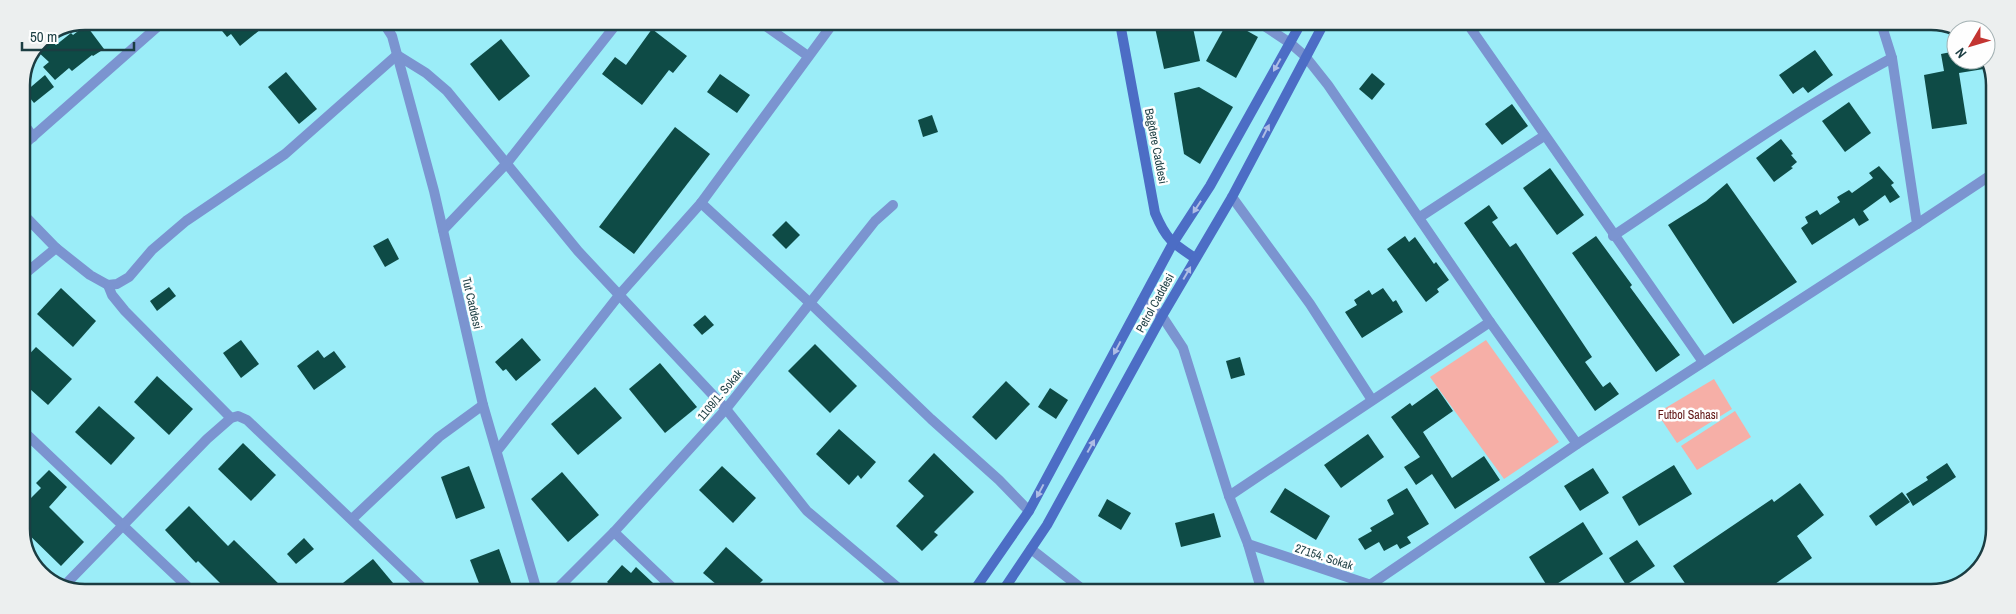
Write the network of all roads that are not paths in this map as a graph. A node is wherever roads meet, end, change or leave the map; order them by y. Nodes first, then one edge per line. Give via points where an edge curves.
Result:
1 (154, 30) edge
2 (388, 30) edge
3 (612, 30) edge
4 (771, 30) edge
5 (828, 30) edge
6 (1121, 30) edge
7 (1271, 30) edge
8 (1297, 30) edge
9 (1320, 30) edge
10 (1472, 30) edge
11 (1883, 30) edge
12 (1290, 42) junction
13 (397, 55) junction
14 (808, 56) junction
15 (1305, 56) junction
16 (1892, 58) junction
17 (30, 133) edge
18 (1544, 136) junction
19 (33, 137) junction
20 (30, 140) edge
21 (507, 163) junction
22 (1986, 178) edge
23 (1232, 197) junction
24 (701, 203) junction
25 (893, 205) dead end
26 (1420, 218) junction
27 (30, 221) edge
28 (1917, 224) junction
29 (443, 230) junction
30 (1613, 236) junction
31 (1173, 244) junction
32 (56, 248) junction
33 (1196, 258) junction
34 (30, 270) edge
35 (108, 285) junction
36 (620, 294) junction
37 (1142, 301) junction
38 (810, 303) junction
39 (1162, 316) junction
40 (1490, 322) junction
41 (1703, 362) junction
42 (1372, 400) junction
43 (483, 405) junction
44 (726, 409) junction
45 (232, 418) junction
46 (30, 437) edge
47 (1577, 444) junction
48 (497, 451) junction
49 (1229, 496) junction
50 (1029, 511) junction
51 (352, 519) junction
52 (124, 525) junction
53 (614, 532) junction
54 (1248, 544) junction
55 (1031, 549) junction
56 (69, 581) edge
57 (185, 584) edge
58 (419, 584) edge
59 (536, 584) edge
60 (562, 584) edge
61 (669, 584) edge
62 (893, 584) edge
63 (978, 584) edge
64 (1007, 584) edge
65 (1076, 584) edge
66 (1260, 584) edge
67 (1367, 584) edge
68 (1371, 584) edge

1 - 19 street
2 - 13 street, Tut Caddesi
3 - 21 street
4 - 14 street
5 - 14 street
6 - 31 main road, Bağdere Caddesi via 1155,213
7 - 12 street
8 - 12 main road
9 - 15 main road, Petrol Caddesi
10 - 18 street
11 - 16 street
12 - 15 street
12 -> 31 main road via 1210,186
13 - 21 street via 447,91
13 - 29 street, Tut Caddesi
13 - 35 street via 284,154 186,221 152,250 129,276 117,284
14 - 24 street
23 -> 15 main road, Petrol Caddesi
15 - 26 street
16 - 28 street
16 - 30 street via 1773,129
17 - 19 street
18 - 26 street
18 - 30 street
19 - 20 street
21 - 29 street
21 - 36 street via 578,250
22 - 28 street
23 - 33 main road, Petrol Caddesi
23 - 42 street via 1310,304
24 - 36 street
24 - 38 street
25 - 38 street, 1109/1. Sokak via 874,221
26 - 40 street
27 - 32 street
28 - 41 street
29 - 43 street, Tut Caddesi
30 - 41 street
31 - 33 main road, Bağdere Caddesi
31 - 37 main road
32 - 34 street
32 - 35 street
39 -> 33 main road, Petrol Caddesi
35 - 45 street via 125,311
36 - 44 street
36 - 48 street
37 - 39 street
37 -> 50 main road
38 - 44 street, 1109/1. Sokak
38 - 50 street
39 - 49 street via 1183,348
55 -> 39 main road, Petrol Caddesi
40 - 42 street
40 - 47 street
41 - 47 street
42 - 49 street
43 - 48 street, Tut Caddesi
43 - 51 street via 439,437
44 - 53 street, 1109/1. Sokak
44 - 62 street via 807,511
45 - 51 street via 238,416 247,420
45 - 52 street via 207,439
46 - 52 street
47 - 68 street
48 - 59 street, Tut Caddesi
49 - 54 street
50 - 63 main road
51 - 58 street
52 - 56 street
52 - 57 street
53 - 60 street, 1109/1. Sokak
53 - 61 street
54 - 66 street
54 - 67 street, 27154. Sokak
55 - 64 main road, Petrol Caddesi
55 - 65 street

